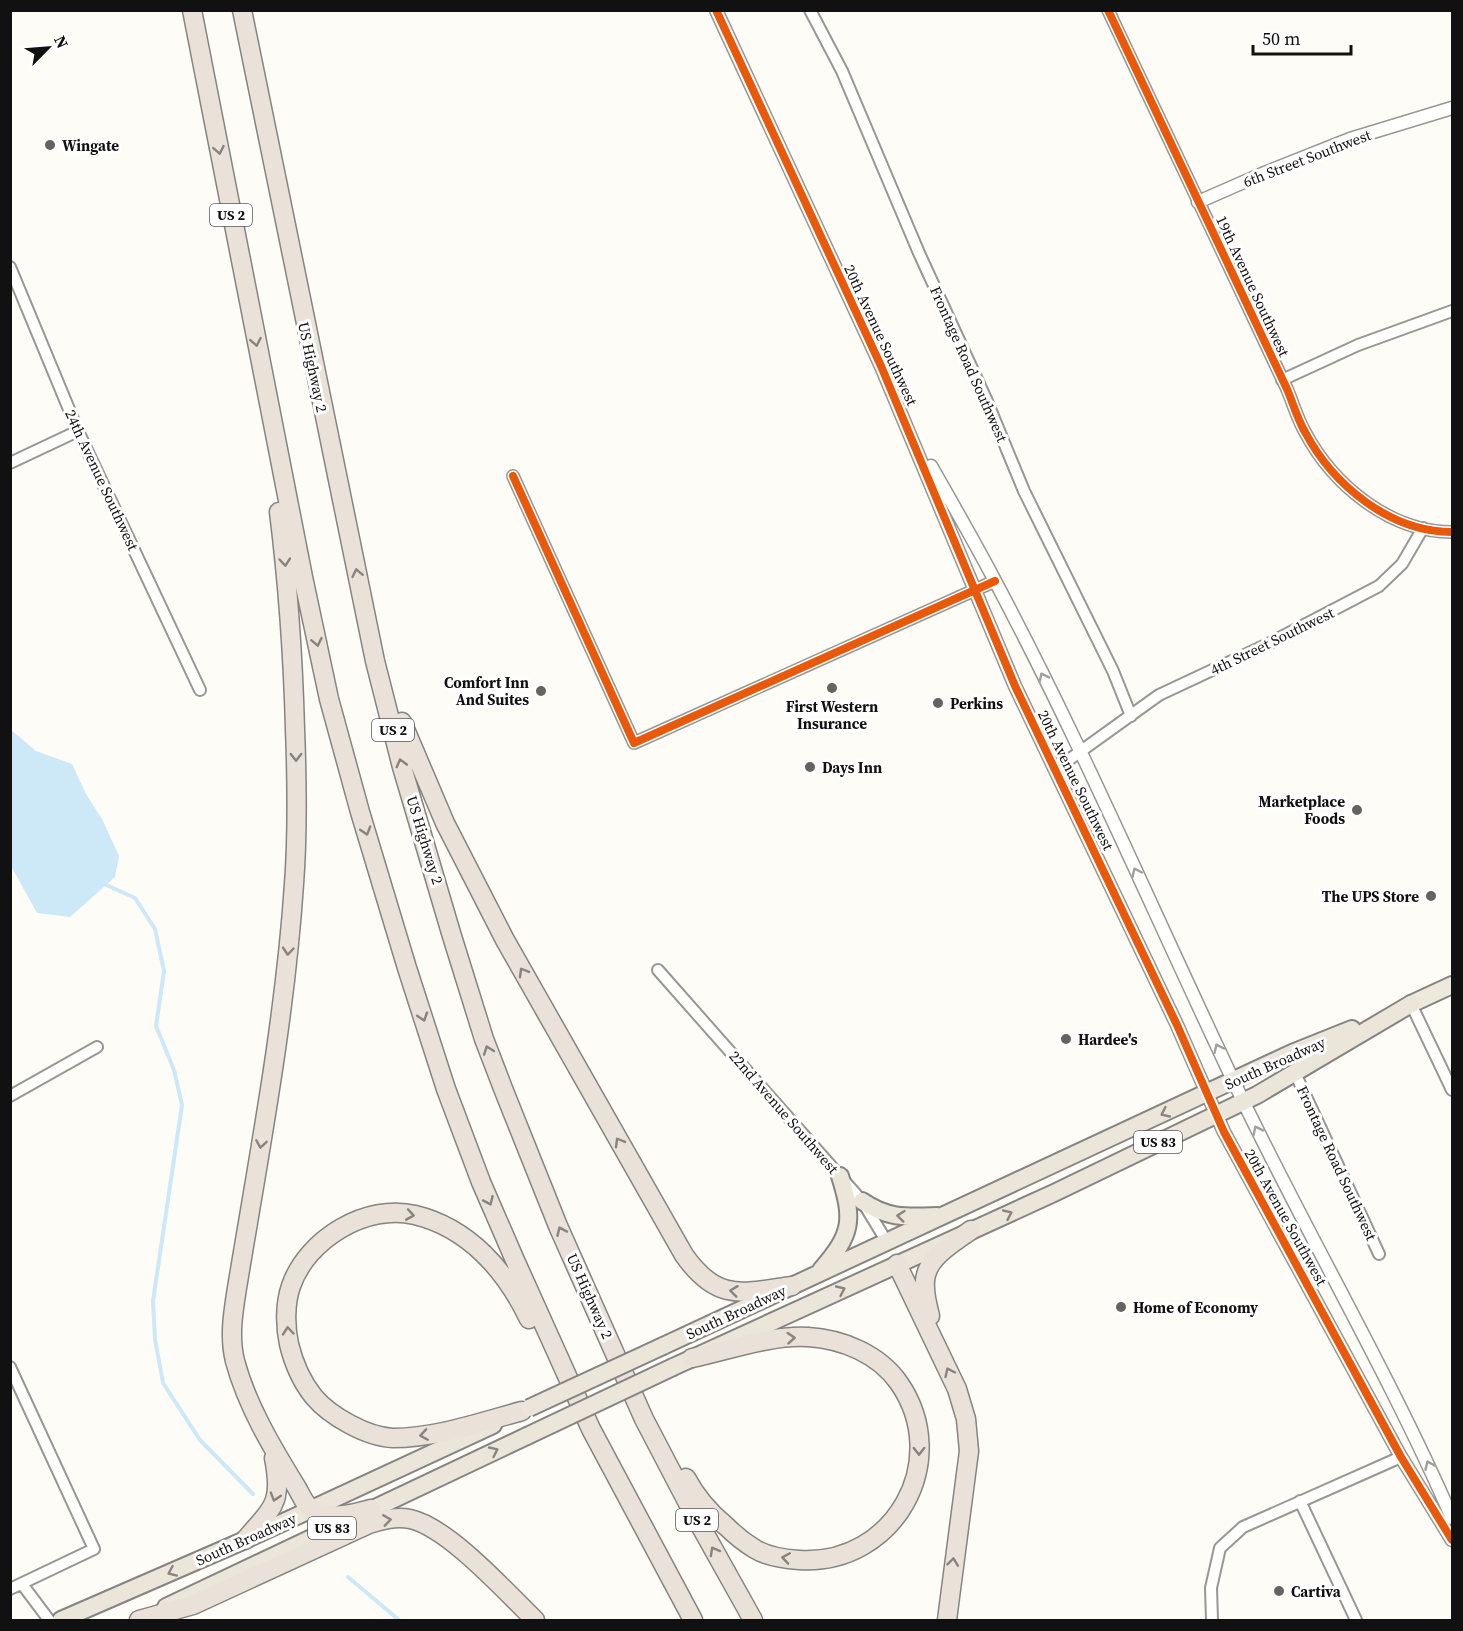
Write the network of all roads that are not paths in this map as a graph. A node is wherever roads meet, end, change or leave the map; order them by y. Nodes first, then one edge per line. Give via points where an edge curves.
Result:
1 (178, 10) edge
2 (192, 10) edge
3 (242, 10) edge
4 (716, 10) edge
5 (810, 10) edge
6 (1108, 10) edge
7 (1452, 108) edge
8 (211, 112) junction
9 (1198, 202) junction
10 (10, 267) edge
11 (1452, 311) edge
12 (1282, 380) junction
13 (903, 415) junction
14 (272, 420) junction
15 (78, 431) junction
16 (10, 463) edge
17 (513, 476) dead end
18 (1423, 528) junction
19 (1452, 532) edge
20 (995, 580) junction
21 (975, 590) junction
22 (365, 615) junction
23 (200, 690) dead end
24 (1131, 716) junction
25 (1079, 751) junction
26 (1056, 769) junction
27 (658, 970) dead end
28 (1452, 985) edge
29 (1411, 1004) junction
30 (97, 1047) dead end
31 (1295, 1073) junction
32 (1233, 1081) junction
33 (1452, 1090) edge
34 (1207, 1093) junction
35 (10, 1096) edge
36 (1243, 1101) junction
37 (1216, 1114) junction
38 (840, 1176) junction
39 (862, 1201) junction
40 (944, 1216) junction
41 (971, 1230) junction
42 (887, 1242) junction
43 (1379, 1254) dead end
44 (897, 1264) junction
45 (817, 1275) junction
46 (792, 1286) junction
47 (934, 1339) junction
48 (692, 1358) junction
49 (10, 1367) edge
50 (565, 1371) junction
51 (526, 1410) junction
52 (644, 1419) junction
53 (271, 1445) junction
54 (1401, 1457) junction
55 (1300, 1502) junction
56 (310, 1509) junction
57 (371, 1509) junction
58 (1452, 1518) edge
59 (245, 1540) junction
60 (1452, 1540) edge
61 (22, 1584) junction
62 (10, 1589) edge
63 (48, 1620) edge
64 (61, 1620) edge
65 (139, 1620) edge
66 (535, 1620) edge
67 (693, 1620) edge
68 (753, 1620) edge
69 (947, 1620) edge
70 (1212, 1620) edge
71 (1356, 1620) edge

1 - 8 highway
2 - 8 highway, US 2
22 -> 3 highway, US Highway 2 / US 2
4 - 13 street, 20th Avenue Southwest
5 - 24 street, Frontage Road Southwest via 842,71 1024,491 1113,671
6 - 9 street, 19th Avenue Southwest
7 - 9 street, 6th Street Southwest via 1350,139
8 -> 14 highway, US 2
9 - 12 street, 19th Avenue Southwest
10 - 15 street, 24th Avenue Southwest
11 - 12 street via 1358,345
12 - 18 street, 19th Avenue Southwest via 1305,432 1344,486 1374,507 1408,525
13 - 20 street, 20th Avenue Southwest
13 - 21 street, 20th Avenue Southwest
14 -> 50 highway, US 2 via 330,699 407,968 481,1182
14 -> 53 highway via 293,668 297,836 280,1021 232,1331 235,1360
15 - 16 street
15 - 23 street, 24th Avenue Southwest
17 - 21 street via 634,743
18 - 19 street
18 - 24 street, 4th Street Southwest via 1402,564 1379,586 1159,695
20 - 21 street
25 -> 20 street, 20th Avenue Southwest
21 - 26 street, 20th Avenue Southwest via 1015,686
46 -> 22 highway via 748,1292 720,1289 699,1274 684,1255 505,940 445,823 408,740
52 -> 22 highway, US Highway 2 / US 2 via 558,1226 484,1039 402,767
24 - 25 street, 4th Street Southwest
25 - 26 street, 20th Avenue Southwest
32 -> 25 street, 20th Avenue Southwest
26 - 34 street, 20th Avenue Southwest
27 - 38 street, 22nd Avenue Southwest
28 - 29 main road, South Broadway / US 83
29 - 31 highway, South Broadway / US 83
29 - 32 highway, South Broadway / US 83
29 - 33 street
30 - 35 street
31 - 36 highway, South Broadway / US 83
31 - 43 street, Frontage Road Southwest
32 - 34 highway, South Broadway / US 83
32 - 36 street, 20th Avenue Southwest
34 - 37 street, 20th Avenue Southwest
34 -> 40 highway, South Broadway / US 83
36 - 37 highway, South Broadway / US 83
58 -> 36 street, 20th Avenue Southwest via 1422,1449
41 -> 37 highway, South Broadway / US 83
37 - 54 street, 20th Avenue Southwest
38 - 39 street, 22nd Avenue Southwest
38 - 45 highway via 849,1220 838,1251
40 -> 39 highway via 904,1217 876,1211
39 - 42 street, 22nd Avenue Southwest
40 - 42 highway, South Broadway / US 83
41 - 44 highway, South Broadway / US 83
41 - 47 highway via 928,1267 924,1286
42 - 44 highway, 22nd Avenue Southwest
42 - 45 highway, South Broadway / US 83
44 - 47 highway
48 -> 44 highway, South Broadway / US 83
45 - 46 highway, South Broadway / US 83
46 - 51 highway, South Broadway / US 83, bridge
69 -> 47 highway via 969,1451 966,1419 957,1389
48 -> 52 highway via 808,1337 848,1345 879,1363 904,1391 919,1437 921,1455 914,1485 901,1510 857,1550 820,1560 770,1555 756,1550 715,1517 691,1486 672,1450
57 -> 48 highway, South Broadway / US 83, bridge
49 - 61 street via 94,1549
51 -> 50 highway via 426,1435 390,1438 357,1427 322,1406 294,1364 287,1333 291,1285 306,1258 327,1238 373,1215 404,1213 445,1226 474,1243 489,1259 520,1301 538,1338
50 - 67 highway, US 2 via 614,1475
51 - 56 highway, South Broadway / US 83
68 -> 52 highway, US Highway 2 / US 2
53 - 56 highway
53 -> 59 highway via 278,1496
54 - 55 street
54 - 60 street, 20th Avenue Southwest
55 - 70 street via 1243,1527 1220,1548 1211,1588
55 - 71 street
56 - 57 highway via 328,1515
56 - 59 highway, South Broadway / US 83
57 - 65 highway, South Broadway / US 83
59 -> 64 highway, South Broadway / US 83
61 - 62 street
61 - 63 street
65 -> 66 highway via 193,1605 369,1524 389,1519 409,1519 433,1527

